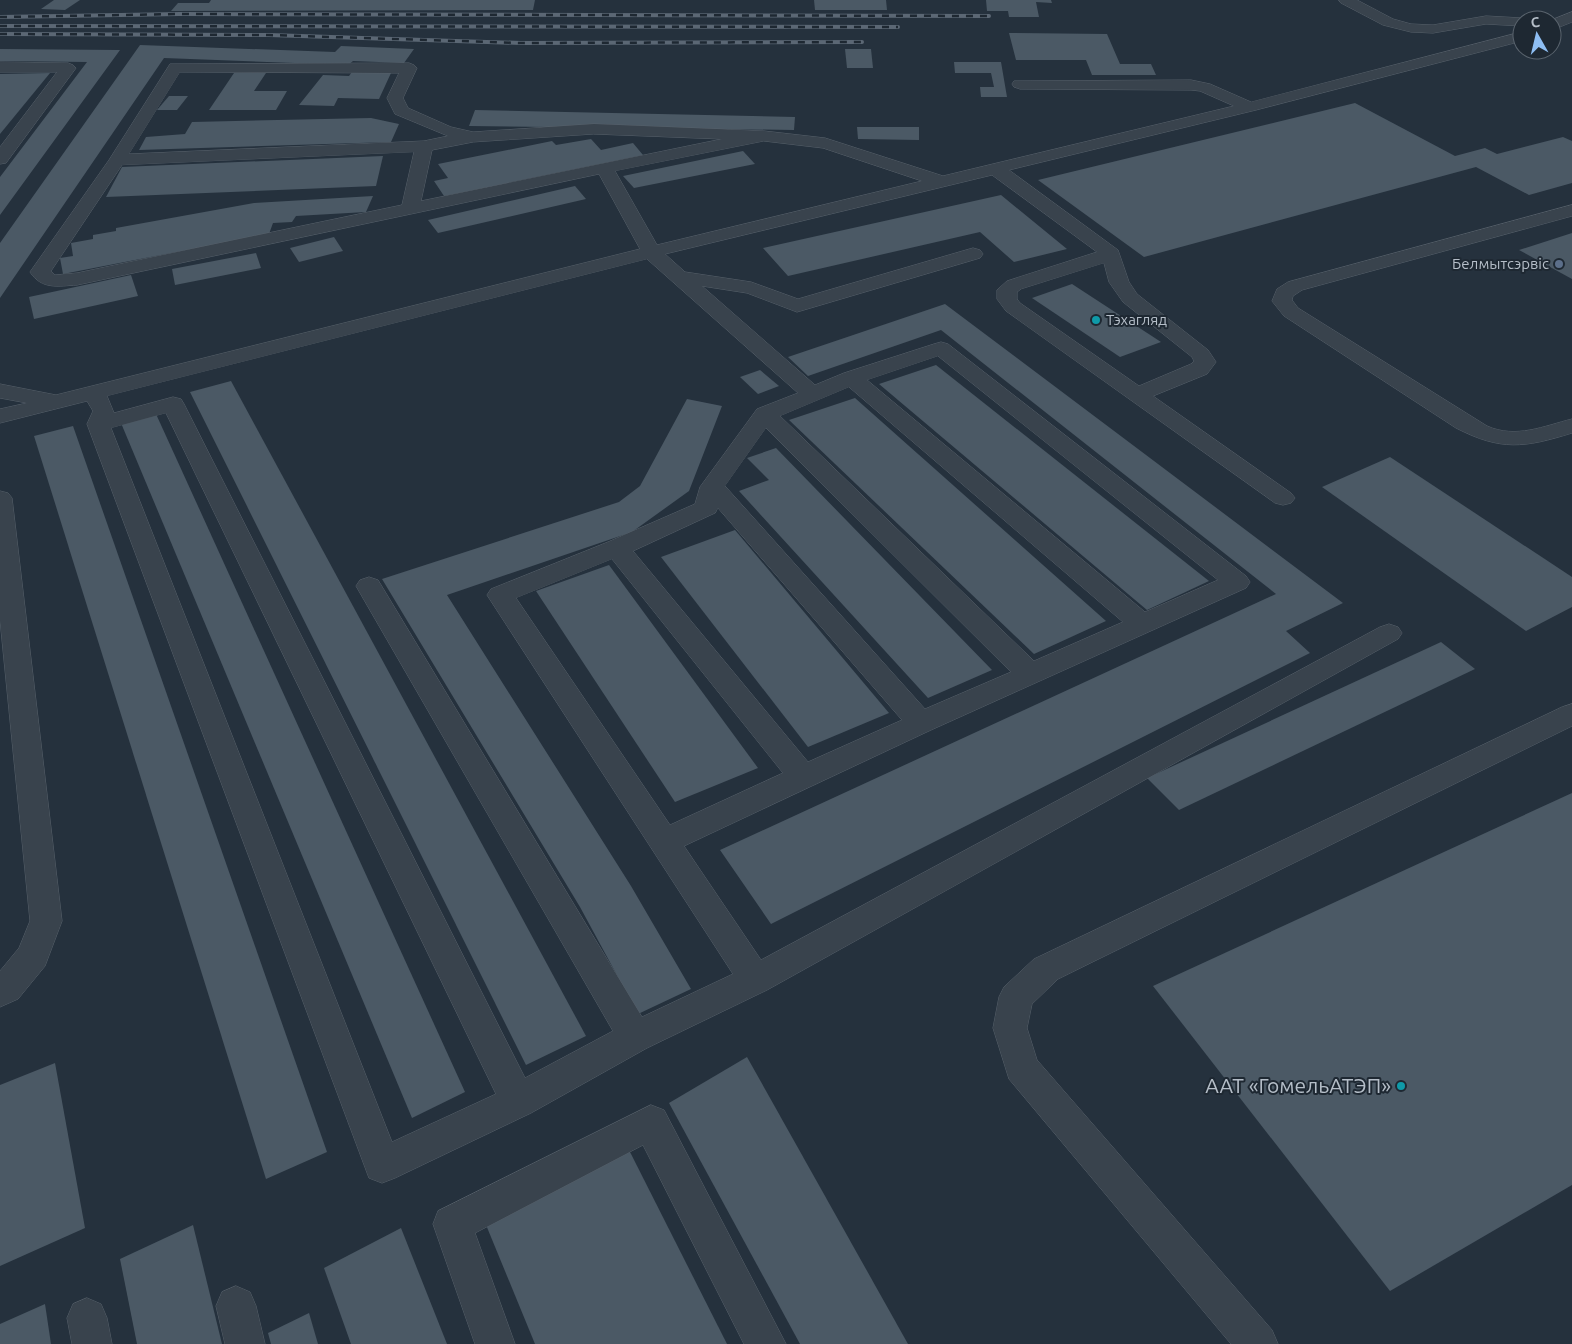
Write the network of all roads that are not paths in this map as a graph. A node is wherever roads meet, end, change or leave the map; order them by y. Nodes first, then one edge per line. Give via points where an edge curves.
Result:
1 (1346, 0) edge
2 (1512, 21) edge
3 (1512, 39) edge
4 (0, 67) edge
5 (1020, 84) dead end
6 (1250, 107) junction
7 (764, 136) junction
8 (474, 137) junction
9 (424, 146) junction
10 (0, 159) edge
11 (116, 160) junction
12 (604, 168) junction
13 (996, 170) junction
14 (943, 182) junction
15 (410, 210) junction
16 (1572, 210) edge
17 (650, 252) junction
18 (973, 254) dead end
19 (1111, 254) junction
20 (679, 277) junction
21 (852, 378) junction
22 (0, 391) edge
23 (94, 392) junction
24 (812, 394) junction
25 (1137, 395) junction
26 (57, 402) junction
27 (765, 414) junction
28 (0, 416) edge
29 (98, 424) junction
30 (1572, 426) edge
31 (712, 488) junction
32 (0, 498) edge
33 (1283, 498) dead end
34 (617, 548) junction
35 (369, 586) dead end
36 (1142, 624) junction
37 (1389, 633) dead end
38 (1031, 675) junction
39 (1572, 714) edge
40 (921, 723) junction
41 (803, 777) junction
42 (664, 841) junction
43 (755, 980) junction
44 (0, 992) edge
45 (635, 1037) junction
46 (518, 1101) junction
47 (236, 1306) dead end
48 (245, 1344) edge
49 (495, 1344) edge
50 (766, 1344) edge
51 (1258, 1344) edge

1 - 2 lane via 1388,22 1411,28 1433,29 1486,20
3 - 6 lane
4 - 10 lane via 68,68
5 - 6 lane via 1190,85 1204,87
6 - 13 lane
7 - 8 lane via 594,129
7 - 12 lane
7 - 14 lane via 825,143
8 - 9 lane
8 - 11 lane via 446,131 401,111 396,98 409,68 175,66
9 - 11 lane
9 - 15 lane
11 - 15 lane via 40,272 50,281 77,279
12 - 15 lane
12 - 17 lane
13 - 14 lane
13 - 19 lane
14 - 17 lane
16 - 30 lane via 1295,286 1284,293 1282,301 1291,312 1489,436 1509,439 1539,437
17 - 20 lane
17 - 23 lane
18 - 20 lane via 797,306 751,288
19 - 25 lane via 1119,282 1130,298 1201,354 1205,362 1199,369
19 - 25 lane via 1014,285 1007,290 1008,299 1013,307
20 - 24 lane
21 - 24 lane
21 - 36 lane
21 - 36 lane via 941,348 1237,582
22 - 26 lane
23 - 26 lane
23 - 29 lane via 104,411
24 - 27 lane
25 - 33 lane
26 - 28 lane
27 - 31 lane
27 - 38 lane
29 - 46 lane via 173,404
29 - 46 lane via 382,1165
31 - 34 lane via 706,508
31 - 40 lane
32 - 44 lane via 46,921 32,956
34 - 41 lane
34 - 42 lane via 500,595
35 - 45 lane
36 - 38 lane
37 - 43 lane
38 - 40 lane
39 - 51 lane via 1046,969 1016,997 1010,1028 1022,1068
40 - 41 lane
41 - 42 lane
42 - 43 lane
43 - 45 lane
45 - 46 lane
47 - 48 lane
49 - 50 lane via 452,1224 651,1122

